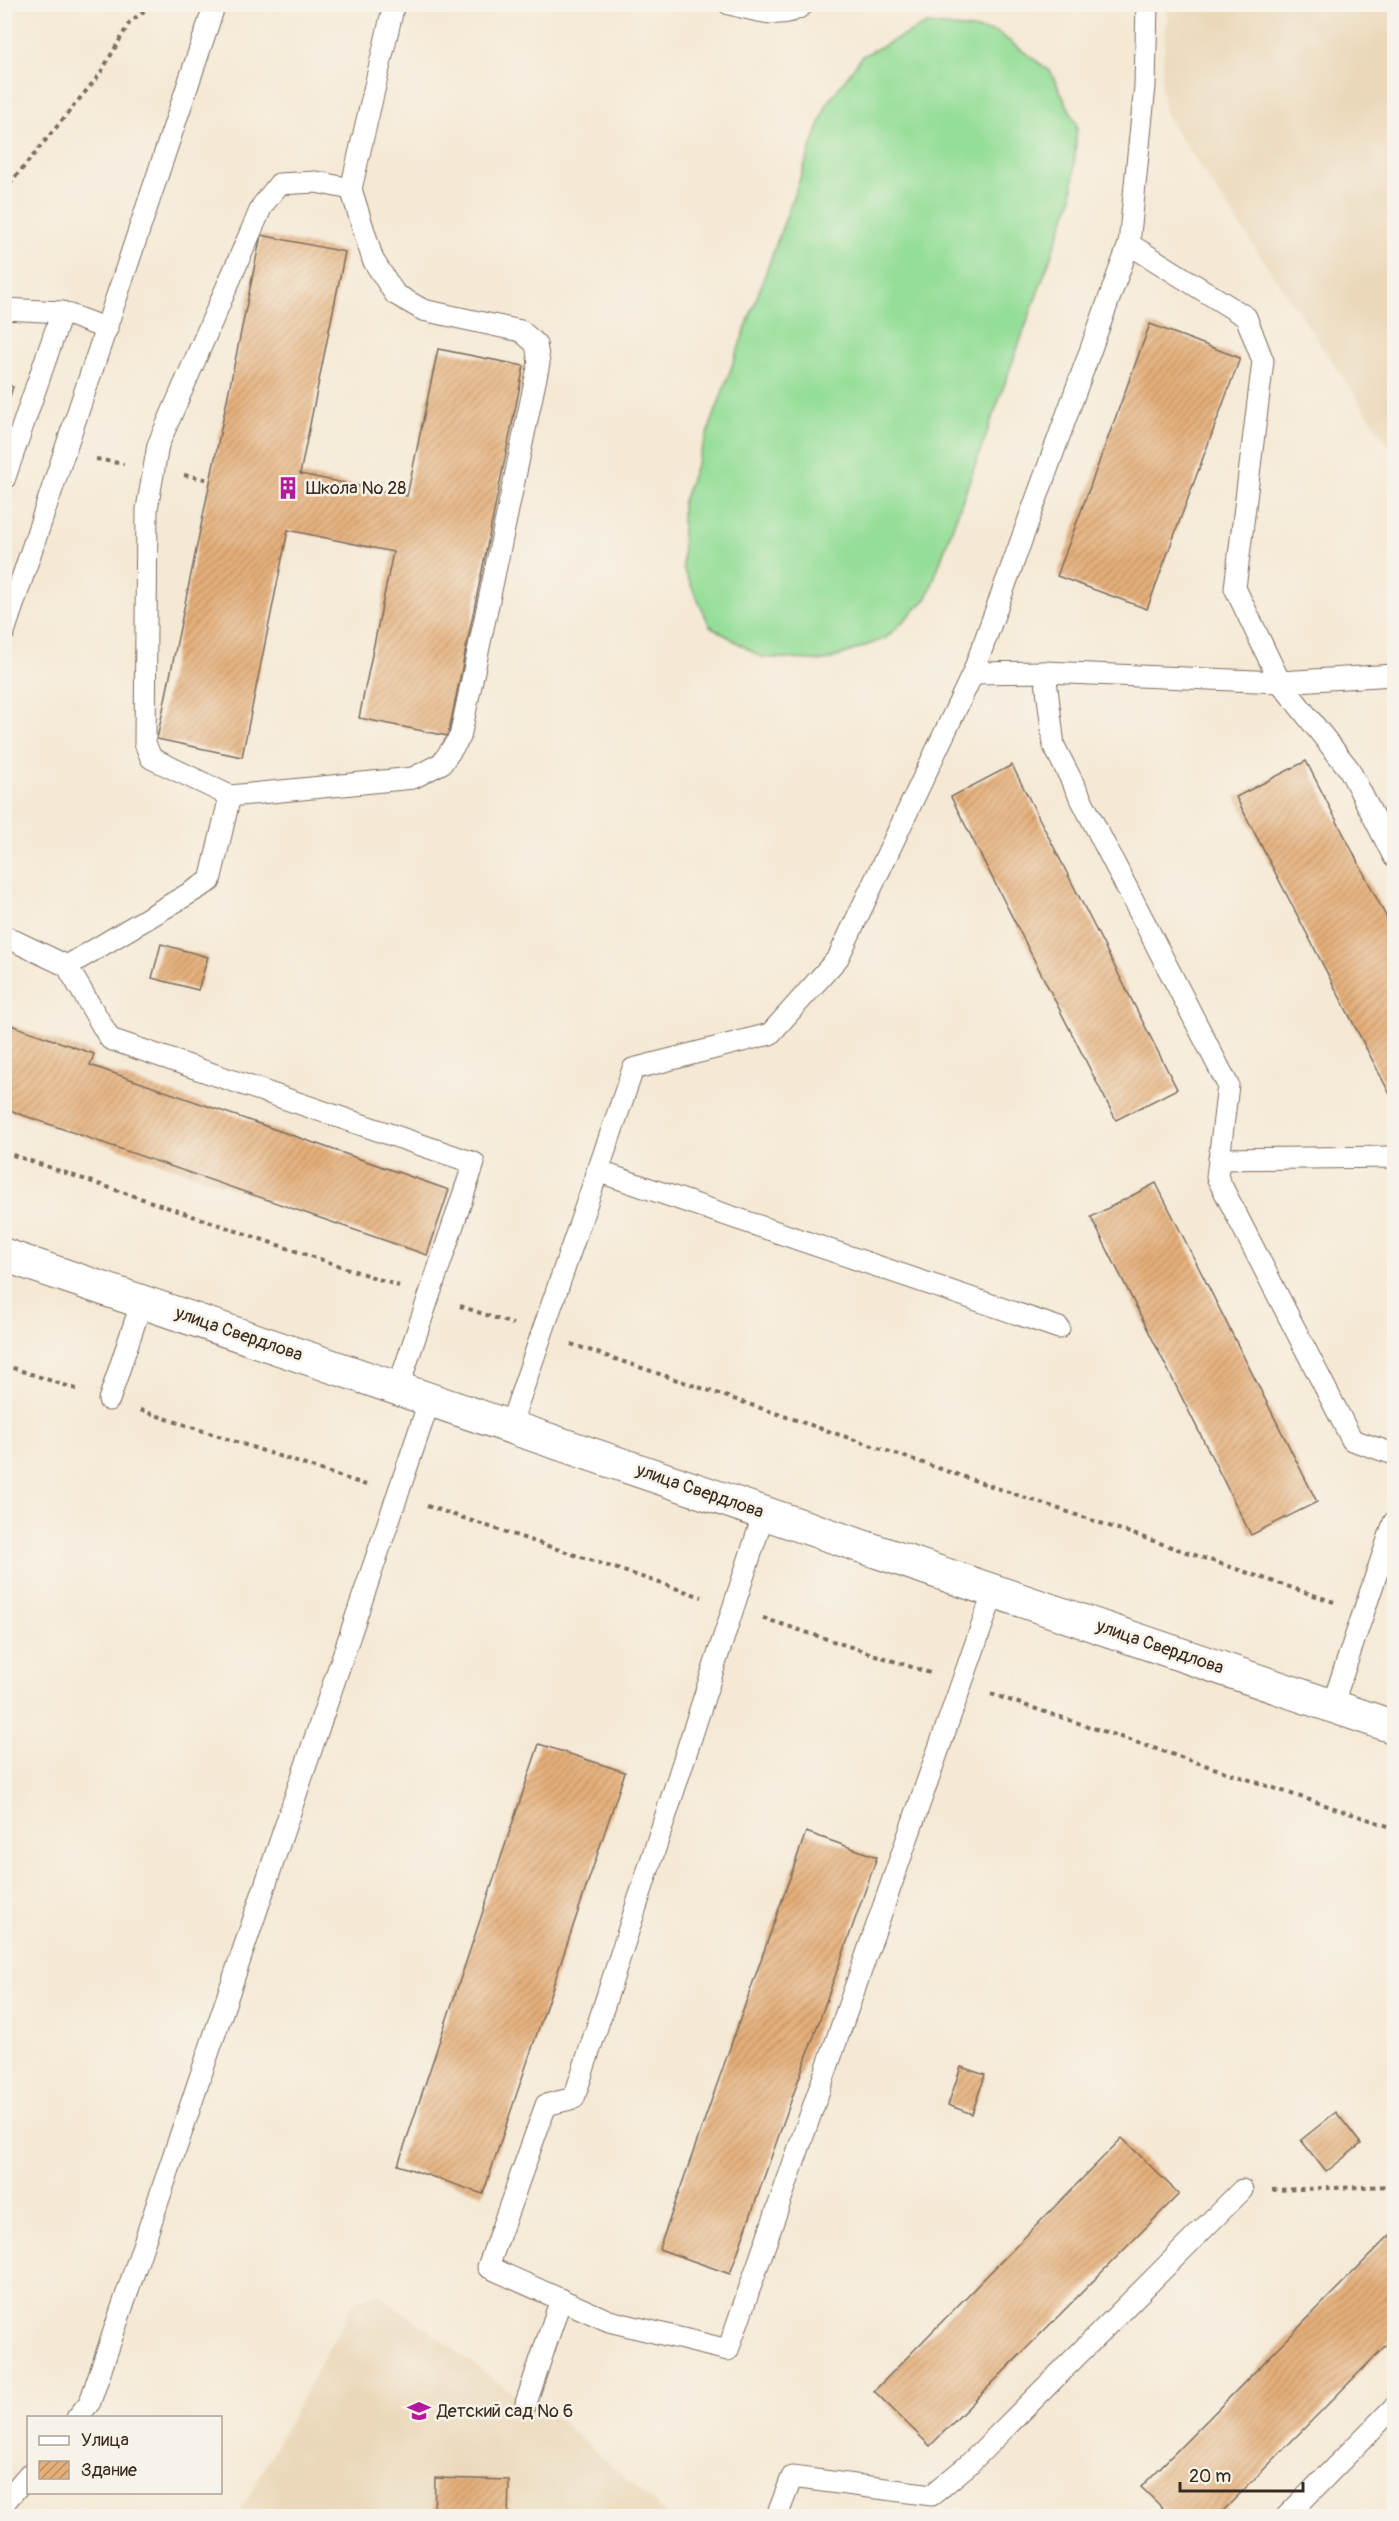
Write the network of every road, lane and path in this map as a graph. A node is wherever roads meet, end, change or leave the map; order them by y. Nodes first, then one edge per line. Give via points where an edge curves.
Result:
1 (153, 4) edge
2 (215, 4) edge
3 (394, 4) edge
4 (729, 4) edge
5 (804, 4) edge
6 (1147, 4) edge
7 (351, 189) junction
8 (4, 191) edge
9 (1129, 243) junction
10 (4, 309) edge
11 (62, 312) junction
12 (107, 330) junction
13 (4, 480) edge
14 (4, 632) edge
15 (1046, 672) junction
16 (974, 673) junction
17 (1395, 675) edge
18 (1280, 682) junction
19 (230, 796) junction
20 (1395, 857) edge
21 (4, 936) edge
22 (67, 966) junction
23 (4, 1152) edge
24 (1395, 1157) edge
25 (1219, 1159) junction
26 (597, 1171) junction
27 (4, 1254) edge
28 (429, 1296) junction
29 (142, 1301) junction
30 (1059, 1328) dead end
31 (542, 1334) junction
32 (4, 1365) edge
33 (398, 1388) junction
34 (430, 1399) junction
35 (109, 1400) junction
36 (510, 1426) junction
37 (1395, 1454) edge
38 (398, 1496) junction
39 (764, 1513) junction
40 (1395, 1522) edge
41 (994, 1591) junction
42 (733, 1608) junction
43 (1364, 1612) junction
44 (962, 1684) junction
45 (1332, 1706) junction
46 (1395, 1727) edge
47 (1395, 1828) edge
48 (1395, 2186) edge
49 (1242, 2190) joint
50 (561, 2300) junction
51 (526, 2403) dead end
52 (1395, 2407) edge
53 (79, 2416) edge
54 (27, 2476) edge
55 (4, 2503) edge
56 (777, 2517) edge
57 (1287, 2517) edge

1 - 8 path via 130,22 100,74
2 - 12 lane
3 - 7 lane
4 - 5 lane via 780,15
6 - 9 lane via 1146,86
7 - 19 lane via 316,183 279,184 262,206 158,445 147,509 145,742 151,758
7 - 19 lane via 373,260 395,294 423,310 521,332 536,344 539,363 460,737 442,763 413,778
9 - 16 lane
9 - 18 lane via 1246,316 1263,361 1235,588
10 - 11 lane
11 - 12 lane
11 - 13 lane
12 - 14 lane
15 - 16 lane
15 - 18 lane
15 - 25 lane via 1054,746 1228,1085
16 - 26 lane via 838,958 770,1034 633,1069
17 - 18 lane
18 - 20 lane via 1349,769
19 - 22 lane via 210,881
21 - 22 lane
22 - 28 lane via 110,1039 474,1163
23 - 28 path
24 - 25 lane
25 - 37 lane via 1217,1178 1352,1440
26 - 30 lane
26 - 31 lane
27 - 29 main road, улица Свердлова
28 - 31 path
28 - 33 lane
29 - 33 main road, улица Свердлова
29 - 35 lane
31 - 36 lane
31 - 43 path
32 - 35 path
33 - 34 main road, улица Свердлова
34 - 36 main road, улица Свердлова
34 - 38 lane
35 - 38 path
36 - 39 main road, улица Свердлова
38 - 42 path
38 - 53 lane via 90,2402
39 - 41 main road, улица Свердлова
39 - 42 lane
40 - 43 lane
41 - 44 lane
41 - 45 main road, улица Свердлова
42 - 44 path
42 - 50 lane via 574,2098 546,2104 488,2267
43 - 45 lane
44 - 47 path
44 - 50 lane via 728,2350 609,2320
45 - 46 main road, улица Свердлова
48 - 49 path
49 - 56 lane via 968,2464 932,2495 792,2477
50 - 51 lane
52 - 57 lane
54 - 55 lane

